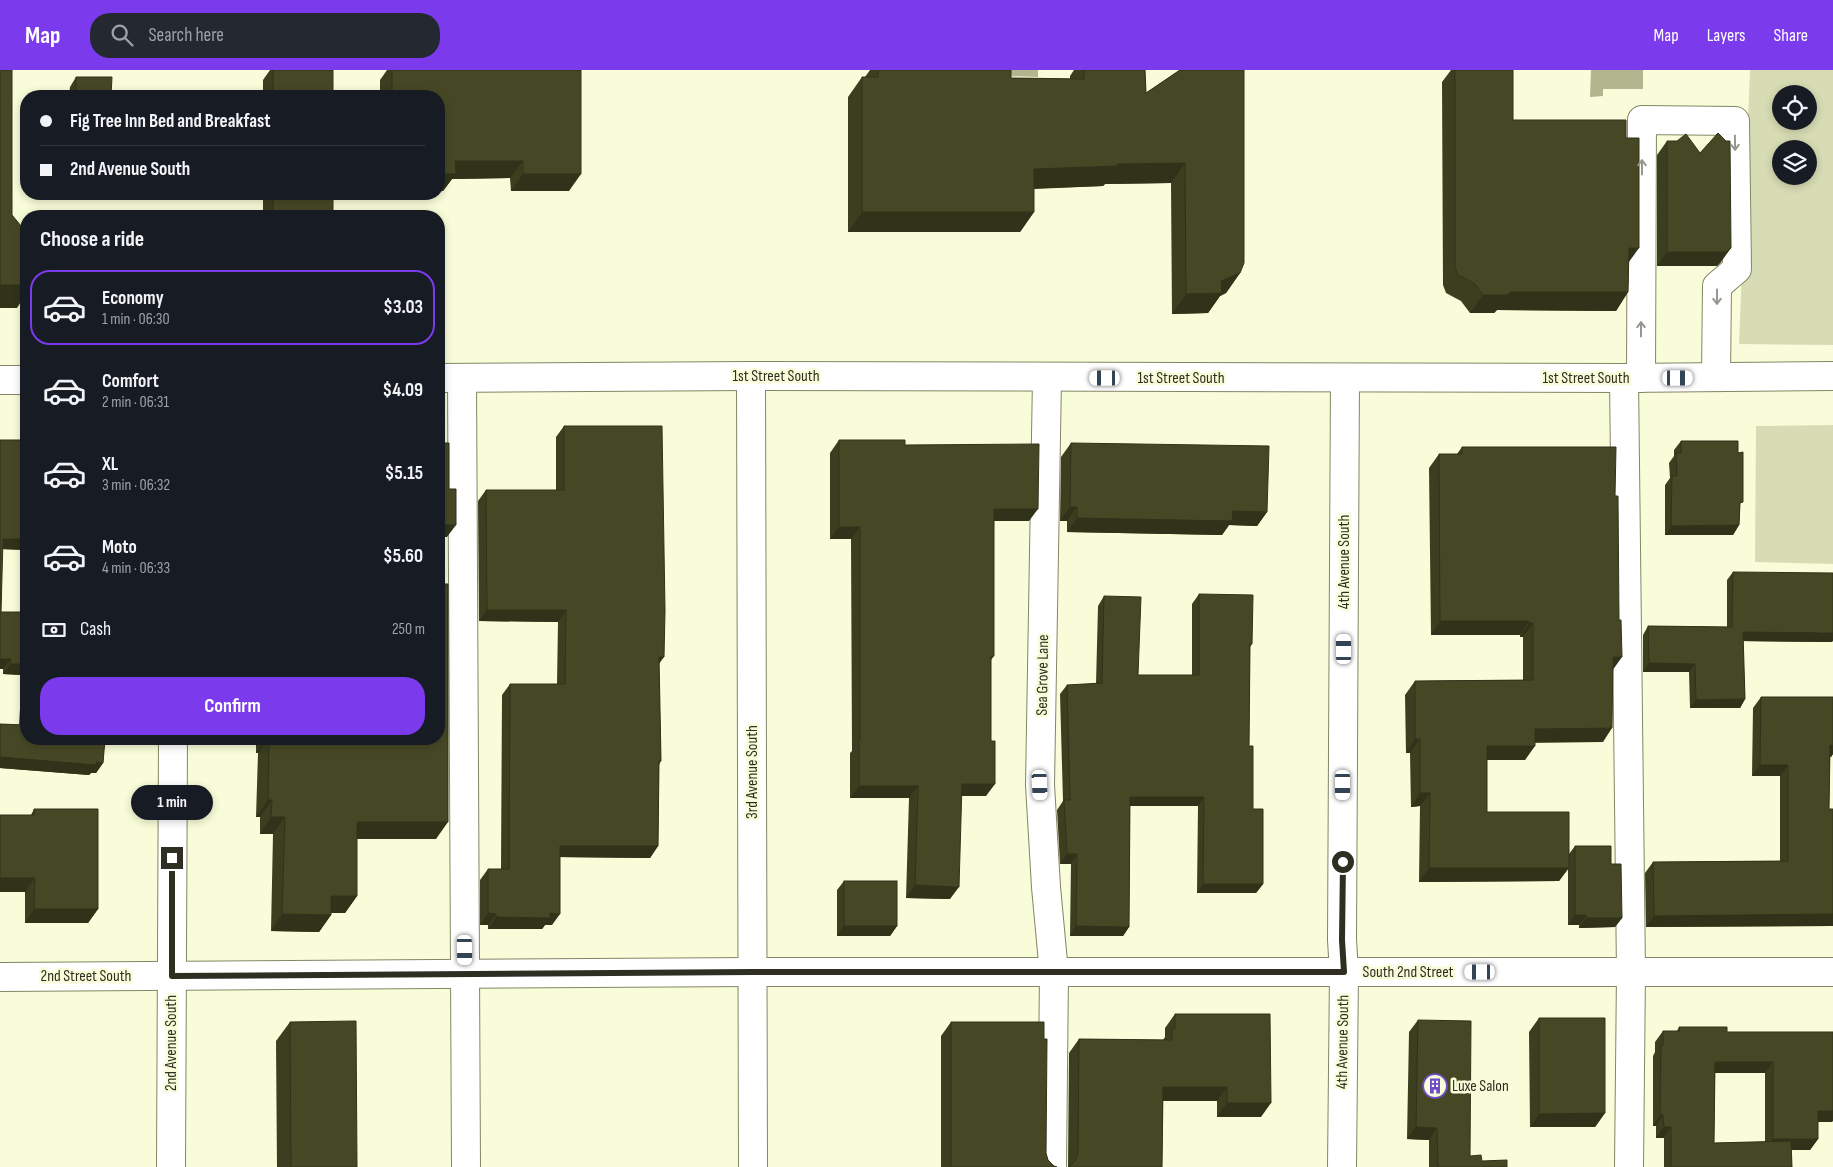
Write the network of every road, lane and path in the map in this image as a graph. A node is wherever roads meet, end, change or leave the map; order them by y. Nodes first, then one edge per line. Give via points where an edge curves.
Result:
1 (751, 376) junction
2 (1833, 376) edge
3 (450, 378) edge
4 (1047, 378) junction
5 (1344, 378) junction
6 (1632, 378) junction
7 (1716, 378) junction
8 (0, 380) edge
9 (20, 380) edge
10 (173, 745) edge
11 (752, 972) junction
12 (1344, 972) junction
13 (1631, 972) junction
14 (1833, 972) edge
15 (1054, 973) junction
16 (465, 974) junction
17 (172, 976) junction
18 (0, 977) edge
19 (171, 1167) edge
20 (466, 1167) edge
21 (754, 1167) edge
22 (1052, 1167) edge
23 (1342, 1167) edge
24 (1629, 1167) edge

1 - 3 street, 1st Street South
1 - 4 street, 1st Street South
1 - 11 street, 3rd Avenue South
2 - 7 street, 1st Street South
3 - 16 street
4 - 5 street, 1st Street South
4 - 15 street, Sea Grove Lane via 1040,785
5 - 6 street, 1st Street South
5 - 12 street, 4th Avenue South
6 - 7 street, 1st Street South
6 -> 7 street via 1642,120 1735,121 1737,269 1717,286
6 - 13 street
8 - 9 street
10 - 17 street, 2nd Avenue South
11 - 15 street, South 2nd Street
11 - 16 street, South 2nd Street
11 - 21 street, 3rd Avenue South
12 - 13 street, South 2nd Street
12 - 15 street, South 2nd Street
12 - 23 street, 4th Avenue South
13 - 14 street, South 2nd Street
13 - 24 street
15 - 22 street, Sea Grove Lane
16 - 17 street, South 2nd Street
16 - 20 street
17 - 18 street, 2nd Street South
17 - 19 street, 2nd Avenue South

